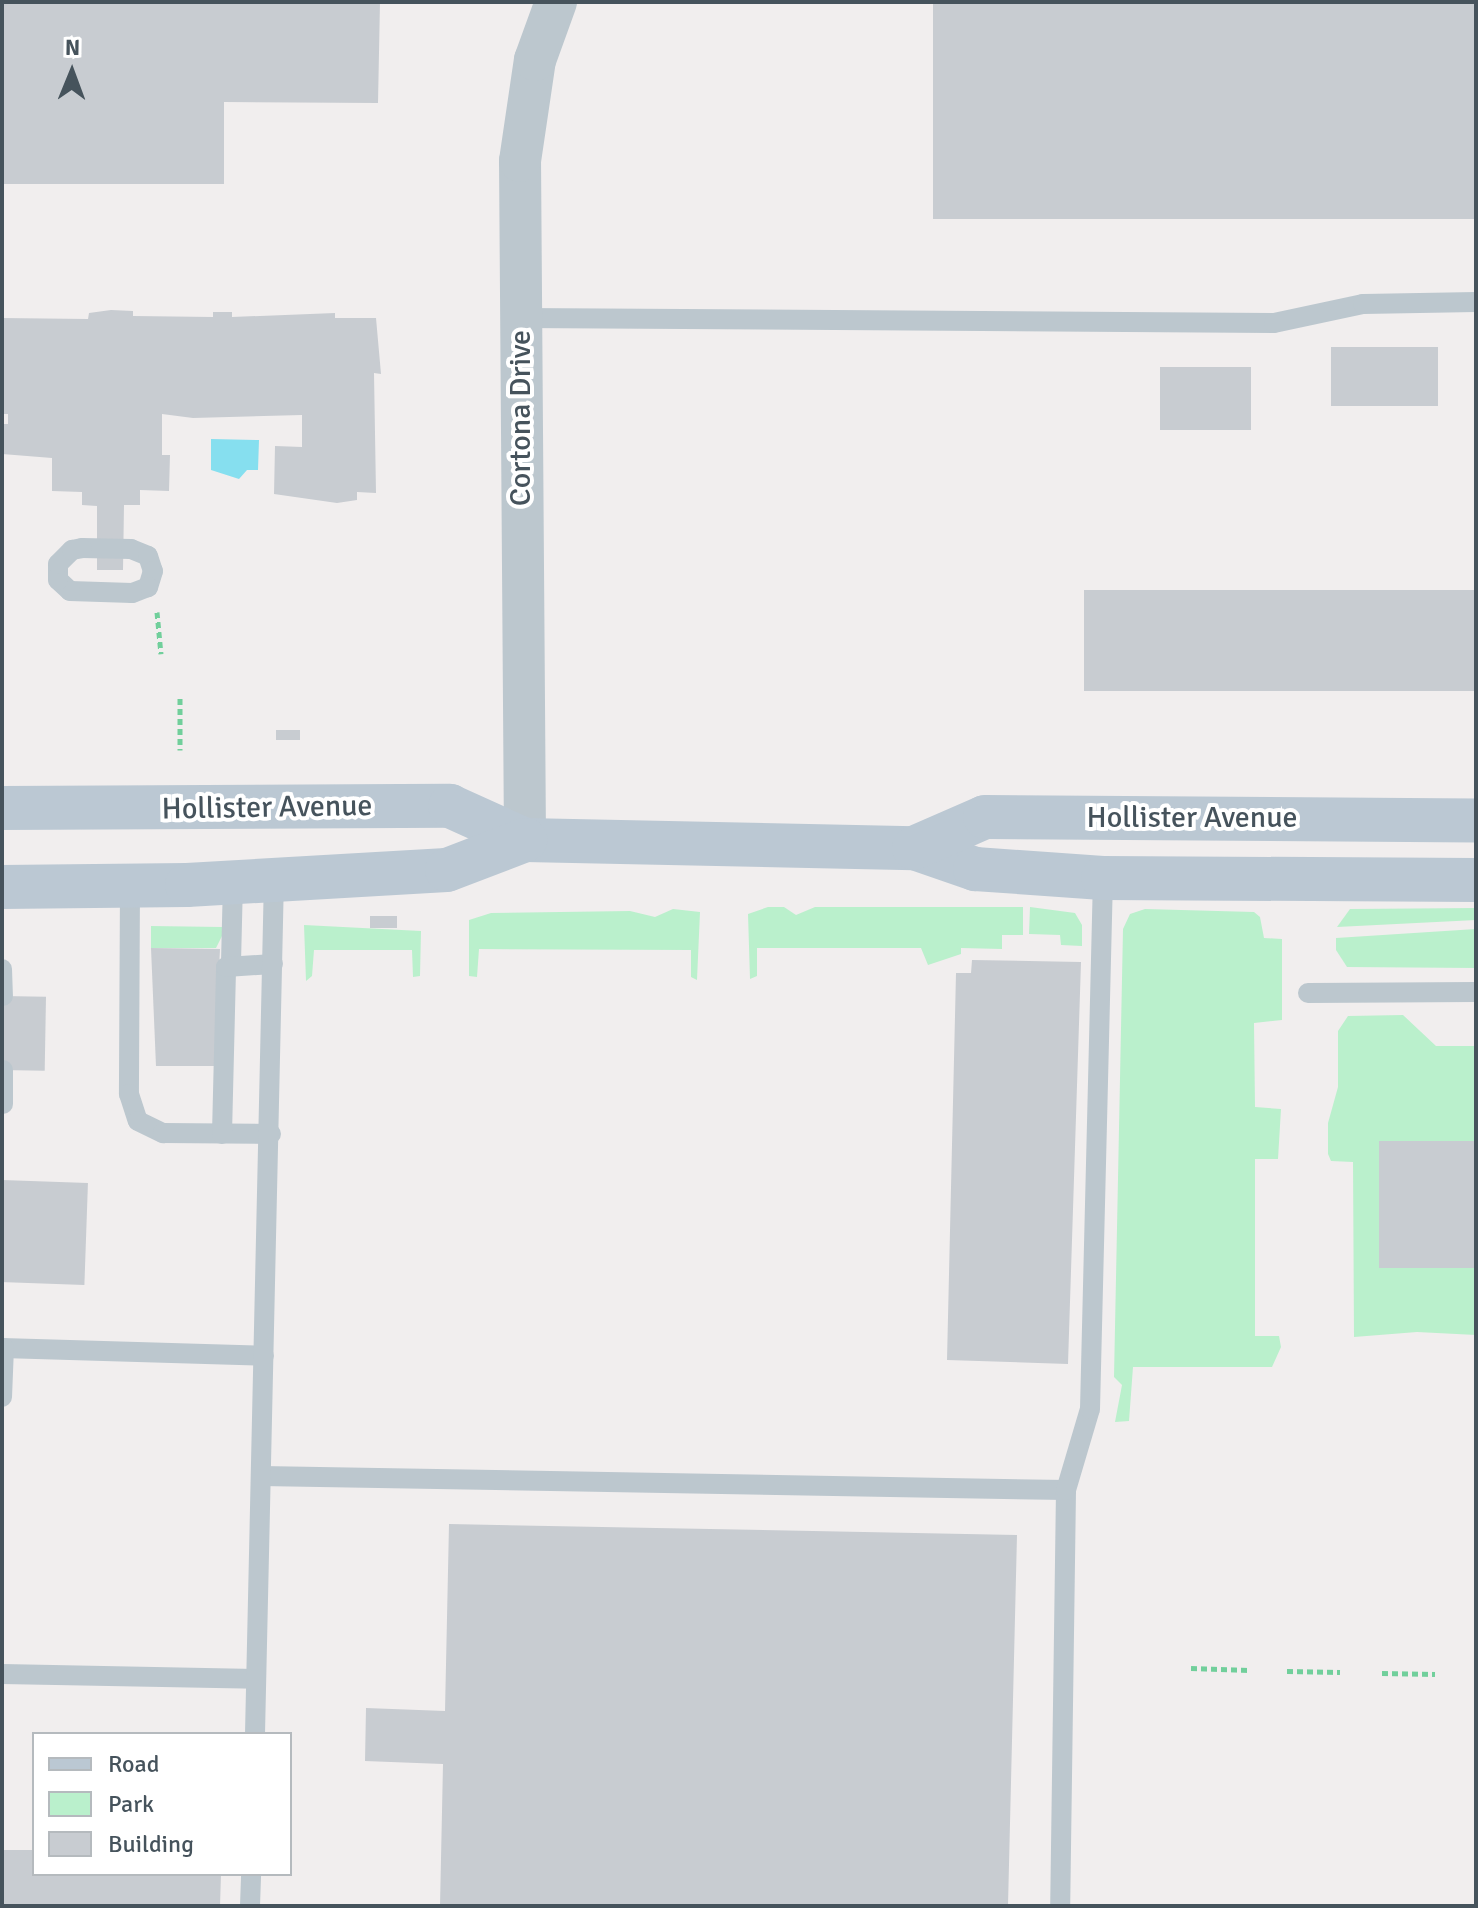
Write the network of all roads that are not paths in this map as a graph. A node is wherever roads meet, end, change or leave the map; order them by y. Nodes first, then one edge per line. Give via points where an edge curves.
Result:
1 (556, 2) edge
2 (1476, 302) edge
3 (521, 318) junction
4 (2, 800) edge
5 (2, 808) edge
6 (55, 808) junction
7 (1476, 820) edge
8 (525, 840) junction
9 (1476, 847) edge
10 (914, 848) junction
11 (1103, 878) junction
12 (253, 879) junction
13 (1309, 879) junction
14 (1476, 880) edge
15 (130, 886) junction
16 (2, 887) edge
17 (231, 963) junction
18 (273, 964) junction
19 (2, 969) edge
20 (1476, 992) edge
21 (1308, 993) dead end
22 (3, 996) edge
23 (3, 1070) edge
24 (3, 1104) edge
25 (222, 1134) junction
26 (271, 1134) junction
27 (3, 1348) edge
28 (264, 1356) junction
29 (2, 1397) edge
30 (261, 1476) junction
31 (1066, 1490) junction
32 (2, 1674) edge
33 (256, 1679) junction
34 (255, 1732) edge
35 (251, 1876) edge
36 (250, 1906) edge
37 (1060, 1906) edge

1 - 3 street, Cortona Drive via 525,107 519,206
2 - 3 lane via 1363,304 1274,323
3 - 8 street, Cortona Drive
4 - 6 main road
5 - 6 main road, Hollister Avenue
6 - 8 main road, Hollister Avenue via 450,806
7 - 10 main road, Hollister Avenue via 985,817
8 - 10 main road, Hollister Avenue
8 - 12 main road, Hollister Avenue via 447,870
9 - 13 main road via 1332,850
10 - 11 main road, Hollister Avenue via 975,869
11 - 13 main road, Hollister Avenue
11 - 31 lane via 1090,1409
12 - 15 main road, Hollister Avenue
12 - 17 lane
12 - 18 lane
13 - 14 main road, Hollister Avenue
15 - 16 main road, Hollister Avenue
15 - 25 lane via 132,1109 138,1121 163,1133
17 - 18 lane
17 - 25 lane via 225,972
18 - 26 lane
19 - 22 lane
20 - 21 lane
23 - 24 lane
25 - 26 lane
26 - 28 lane
27 - 28 lane
27 - 29 lane
28 - 30 lane
30 - 31 lane
30 - 33 lane
31 - 37 lane
32 - 33 lane
33 - 34 lane
35 - 36 lane

